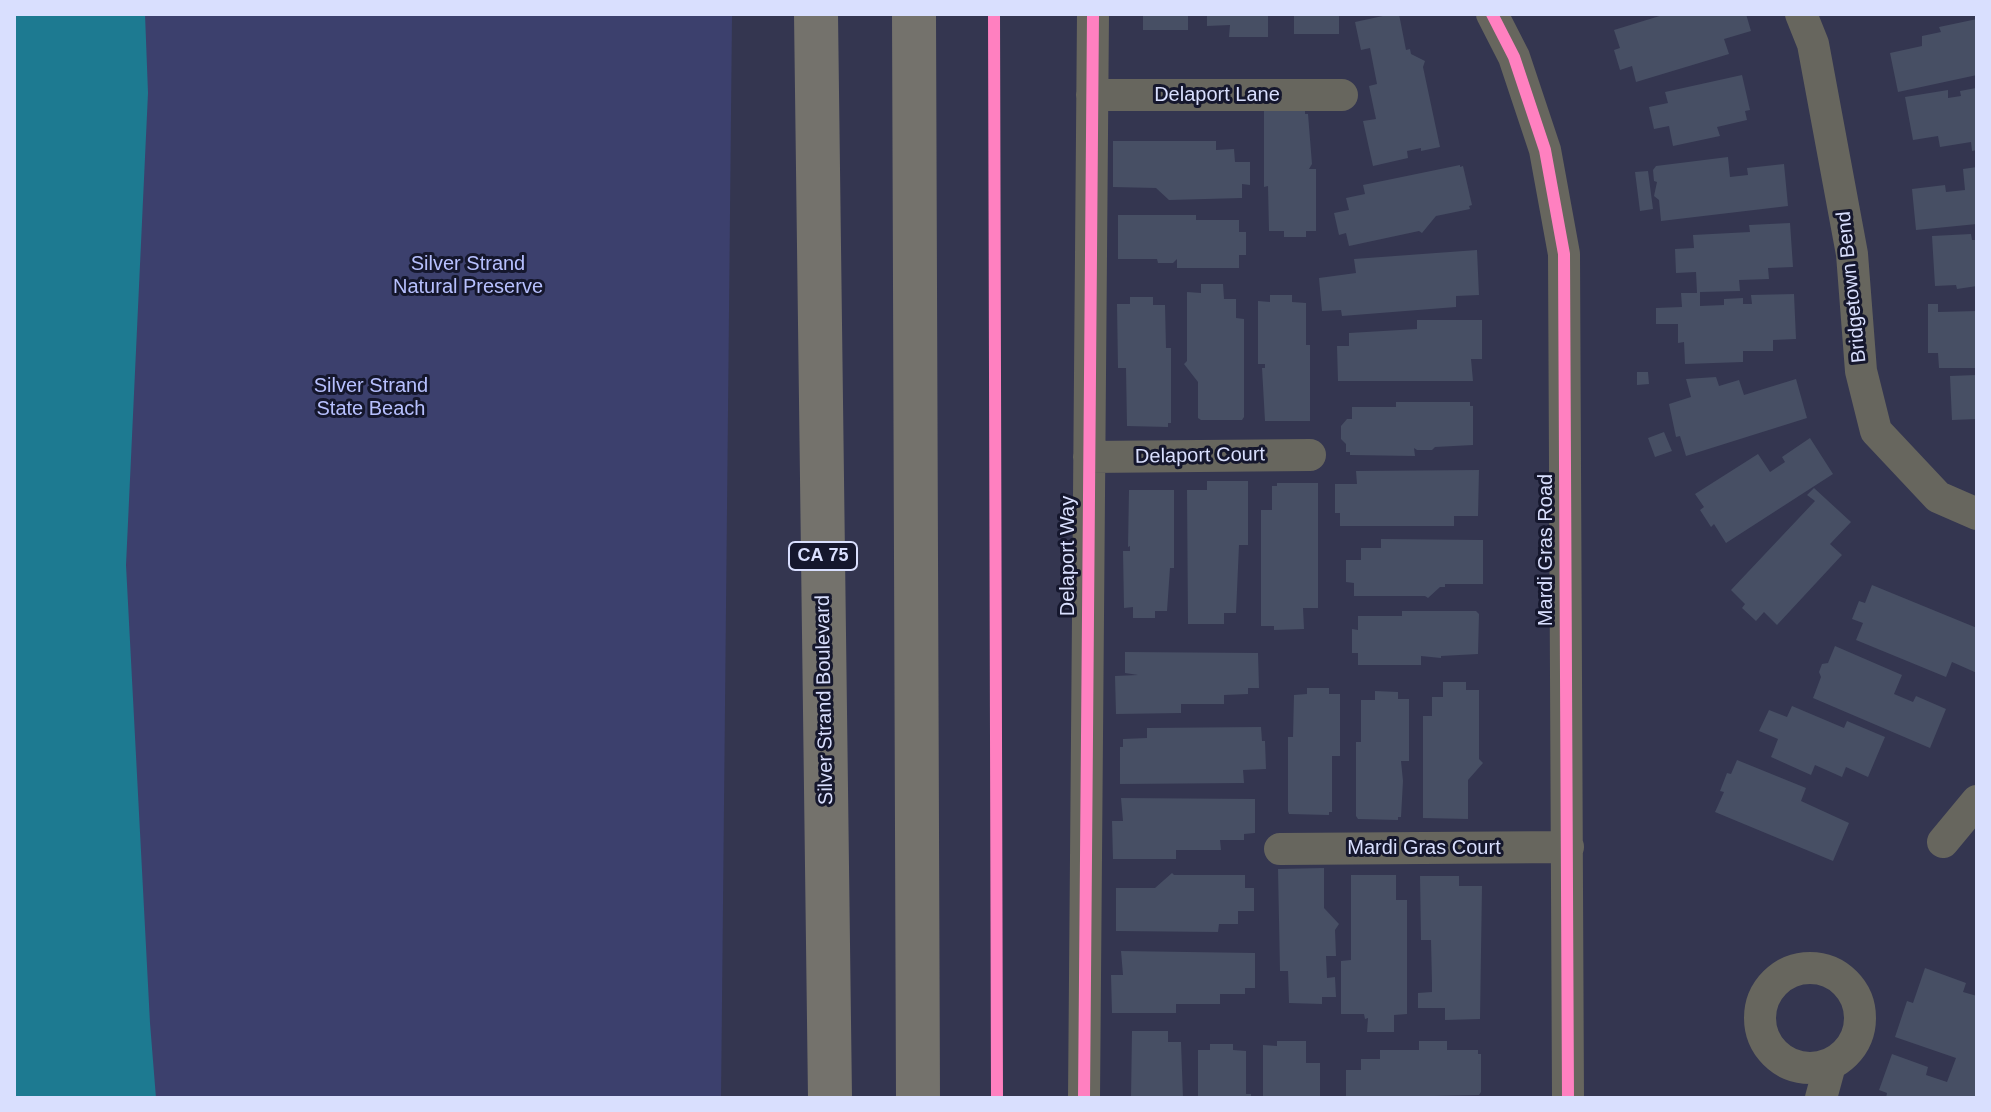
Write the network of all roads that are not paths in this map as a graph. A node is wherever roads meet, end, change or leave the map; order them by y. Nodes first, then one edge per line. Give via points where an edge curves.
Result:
1 (816, 14) edge
2 (914, 14) edge
3 (1093, 14) edge
4 (1492, 14) edge
5 (1801, 14) edge
6 (1092, 95) junction
7 (1342, 95) dead end
8 (1310, 455) dead end
9 (1089, 457) junction
10 (1977, 514) edge
11 (1977, 801) edge
12 (1943, 842) dead end
13 (1568, 847) junction
14 (1280, 849) dead end
15 (1830, 1065) dead end
16 (830, 1098) edge
17 (918, 1098) edge
18 (1084, 1098) edge
19 (1568, 1098) edge
20 (1821, 1098) edge

1 - 16 highway, Silver Strand Boulevard / CA 75
2 - 17 highway
3 - 6 street, Delaport Way
4 - 13 street, Mardi Gras Road via 1514,57 1545,150 1564,254
5 - 10 street, Bridgetown Bend via 1813,44 1852,254 1861,371 1876,431 1938,497
6 - 7 street, Delaport Lane
6 - 9 street, Delaport Way
8 - 9 street, Delaport Court
9 - 18 street, Delaport Way
11 - 12 street
13 - 14 street, Mardi Gras Court
13 - 19 street, Mardi Gras Road
15 - 20 street

